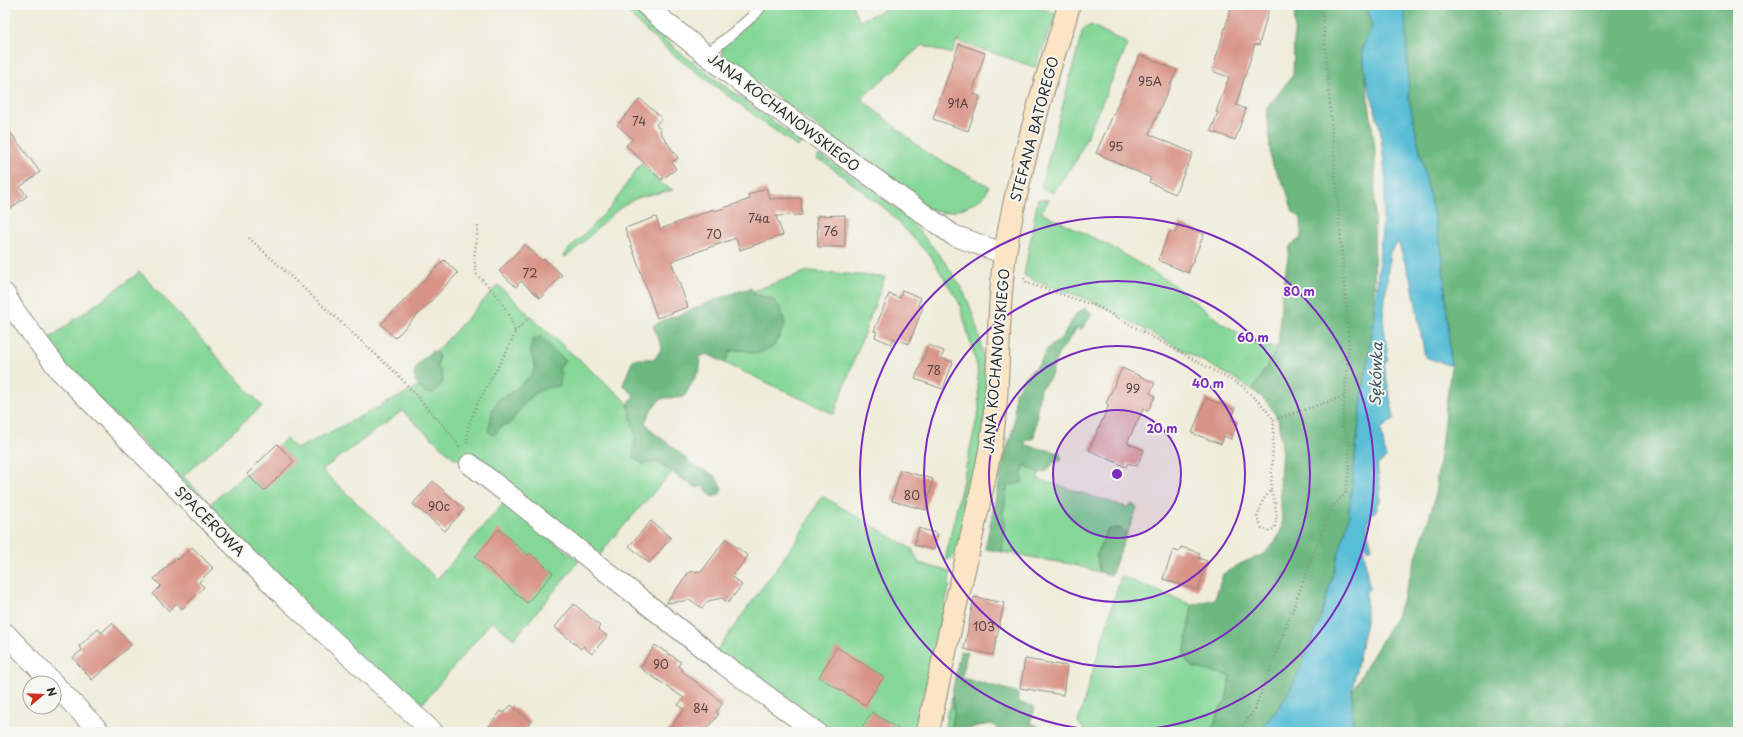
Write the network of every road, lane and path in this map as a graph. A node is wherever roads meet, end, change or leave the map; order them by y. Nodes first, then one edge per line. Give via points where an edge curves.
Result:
1 (646, 5) edge
2 (762, 5) edge
3 (1069, 5) edge
4 (1322, 5) edge
5 (1496, 5) edge
6 (1500, 13) dead end
7 (706, 55) junction
8 (478, 226) dead end
9 (249, 238) dead end
10 (1005, 254) junction
11 (5, 294) edge
12 (531, 316) dead end
13 (515, 332) junction
14 (1345, 396) junction
15 (1274, 420) junction
16 (470, 464) junction
17 (1271, 490) junction
18 (5, 633) edge
19 (46, 675) edge
20 (62, 692) edge
21 (100, 732) edge
22 (433, 732) edge
23 (816, 732) edge
24 (928, 732) edge
25 (1238, 732) edge

1 - 7 street, JANA KOCHANOWSKIEGO
2 - 7 lane
3 - 10 street, STEFANA BATOREGO via 1022,167
4 - 14 path via 1349,345
5 - 6 path
7 - 10 street, JANA KOCHANOWSKIEGO via 953,235
8 - 13 path via 474,259 477,275 501,301
9 - 16 path via 398,375 454,438
10 - 15 path via 1028,283 1096,306 1242,386
10 - 24 street, JANA KOCHANOWSKIEGO via 999,301 997,391 990,453
11 - 22 street, SPACEROWA via 14,310 60,370 284,596
12 - 13 path
13 - 16 path via 477,404 468,427 467,451
14 - 15 path
14 - 25 path via 1342,428 1349,440 1349,471 1345,494 1331,508 1255,709
15 - 17 path
16 - 23 street via 718,660
17 - 17 path via 1263,500 1257,518 1262,528 1269,531 1274,529 1277,519
18 - 19 street
20 - 21 street

